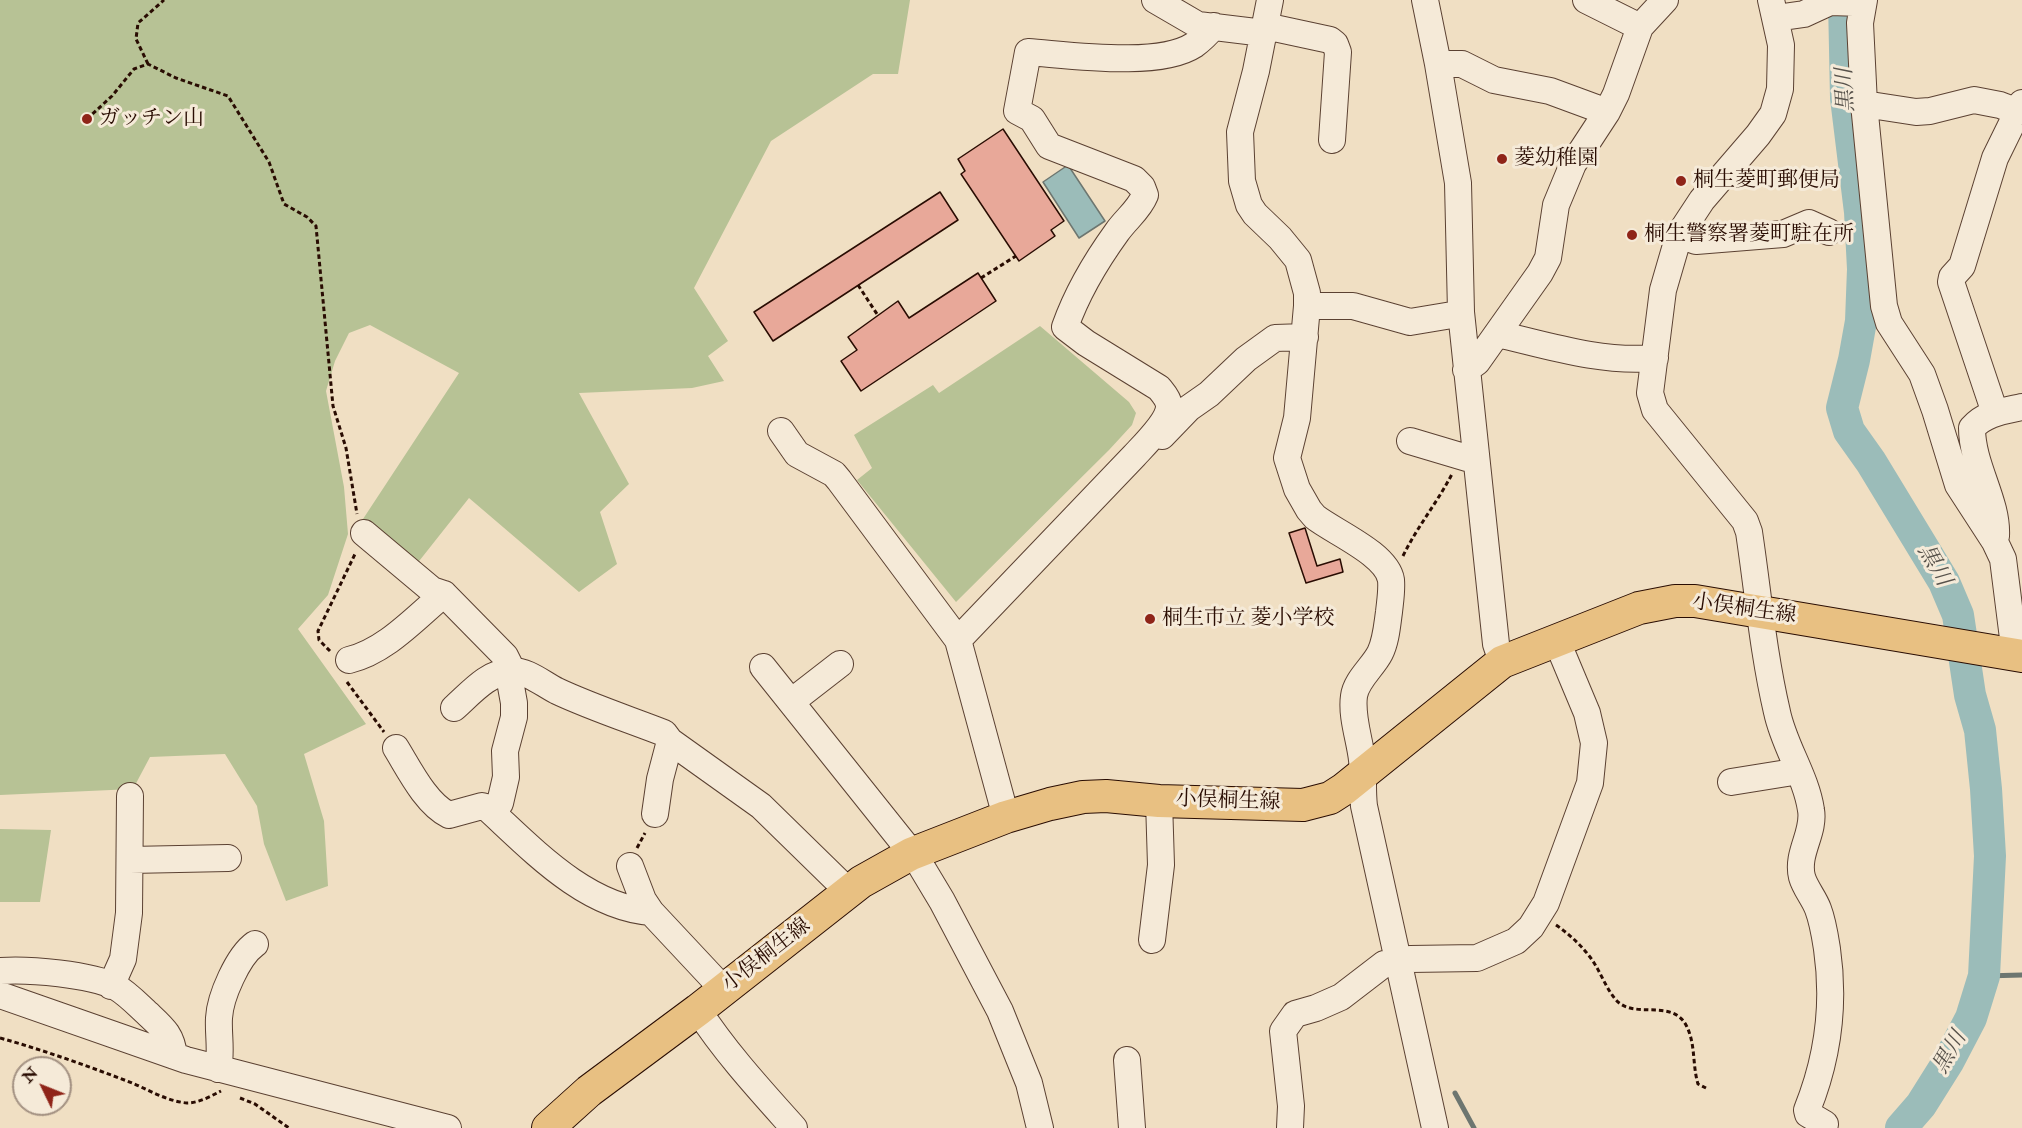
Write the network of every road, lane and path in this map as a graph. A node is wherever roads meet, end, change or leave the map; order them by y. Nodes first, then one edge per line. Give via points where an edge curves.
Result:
1 (164, 0) edge
2 (1155, 0) edge
3 (1270, 0) edge
4 (1425, 0) edge
5 (1586, 0) edge
6 (1665, 0) edge
7 (1826, 2) edge
8 (1861, 2) edge
9 (1774, 9) edge
10 (1215, 26) junction
11 (1640, 27) junction
12 (1264, 30) junction
13 (148, 64) junction
14 (1438, 64) junction
15 (1864, 104) junction
16 (2020, 108) edge
17 (1607, 112) junction
18 (87, 119) dead end
19 (1332, 140) dead end
20 (1828, 232) dead end
21 (1679, 235) junction
22 (1016, 256) dead end
23 (981, 278) dead end
24 (858, 285) dead end
25 (1308, 306) junction
26 (1461, 312) junction
27 (877, 314) dead end
28 (1498, 334) junction
29 (1305, 337) junction
30 (1655, 358) junction
31 (1466, 370) junction
32 (2022, 407) edge
33 (1995, 413) junction
34 (781, 431) dead end
35 (1410, 441) dead end
36 (1134, 456) junction
37 (1468, 458) junction
38 (364, 533) junction
39 (1995, 542) junction
40 (1389, 575) junction
41 (444, 594) junction
42 (1759, 610) junction
43 (1556, 639) junction
44 (958, 640) junction
45 (2019, 655) edge
46 (1502, 662) junction
47 (840, 664) dead end
48 (763, 667) dead end
49 (347, 669) junction
50 (512, 670) junction
51 (791, 702) junction
52 (454, 708) dead end
53 (670, 741) junction
54 (396, 748) joint
55 (1797, 769) junction
56 (1363, 774) junction
57 (1731, 782) dead end
58 (130, 796) dead end
59 (1159, 801) junction
60 (492, 812) junction
61 (655, 814) joint
62 (1005, 817) junction
63 (911, 854) junction
64 (228, 858) dead end
65 (130, 860) junction
66 (630, 866) joint
67 (849, 892) junction
68 (651, 912) junction
69 (1540, 913) junction
70 (1152, 940) dead end
71 (255, 944) dead end
72 (1398, 962) junction
73 (0, 971) edge
74 (111, 986) junction
75 (724, 990) junction
76 (0, 995) edge
77 (698, 1010) junction
78 (0, 1038) edge
79 (174, 1056) junction
80 (1127, 1060) dead end
81 (218, 1069) junction
82 (1706, 1088) dead end
83 (230, 1094) dead end
84 (238, 1097) dead end
85 (551, 1127) edge
86 (289, 1128) edge
87 (448, 1128) edge
88 (794, 1128) edge
89 (1040, 1128) edge
90 (1132, 1128) edge
91 (1290, 1128) edge
92 (1435, 1128) edge
93 (1824, 1128) edge

1 - 13 path via 138,23 136,39
2 - 10 street via 1198,25
3 - 12 street
4 - 14 street
5 - 11 street
6 - 11 street
7 - 8 street
7 - 9 street via 1804,14
8 - 15 street
9 - 21 street via 1781,45 1780,89 1773,114 1702,200
10 - 12 street
10 - 36 street via 1193,46 1154,57 1028,52 1017,111 1032,119 1049,146 1134,179 1145,195 1097,258 1065,327 1159,388 1167,398 1168,412
11 - 17 street
12 - 19 street via 1335,44 1338,52
12 - 25 street via 1240,132 1242,180 1255,214 1298,260
13 - 18 path via 134,69
13 - 38 path via 228,96 269,162 284,204 316,226 333,406 346,448 357,518
14 - 17 street via 1462,64 1494,80 1550,91
14 - 26 street via 1458,183
15 - 16 street via 1916,112 1974,100
15 - 39 street via 1884,306 1889,323 1922,374 1958,485
16 - 33 street via 1995,158 1962,266 1951,282
17 - 28 street via 1573,164 1556,205 1548,258
20 - 21 street via 1809,223 1783,234 1696,241
21 - 30 street via 1663,290
22 - 23 path
24 - 27 path
25 - 26 street via 1353,306 1410,322
25 - 29 street
26 - 31 street
28 - 30 street via 1583,355
28 - 31 street
29 - 36 street via 1275,339 1246,359 1158,440
29 - 40 street via 1297,418 1287,450 1290,471 1315,517 1371,554
30 - 42 street via 1650,393 1655,410 1745,521
31 - 37 street
32 - 33 street
33 - 39 street via 1972,428 1972,446 1997,522
34 - 44 street via 797,454 834,474
35 - 37 street
36 - 44 street
37 - 40 path
37 - 46 street
38 - 41 street via 432,590
38 - 49 path via 318,631 319,640
39 - 45 street via 2003,559
40 - 56 street via 1391,596 1386,632 1380,652 1354,697
41 - 49 street via 387,642
41 - 50 street via 505,656
42 - 43 main road, 小俣桐生線 via 1675,601 1640,608
42 - 45 main road, 小俣桐生線
42 - 55 street via 1776,711
43 - 46 main road, 小俣桐生線
43 - 69 street via 1587,713 1594,743 1590,783
44 - 62 street
46 - 56 main road, 小俣桐生線
47 - 51 street
48 - 51 street
49 - 54 path
50 - 52 street via 487,679
50 - 53 street via 664,733
50 - 60 street via 514,717 505,751 506,777 500,803
51 - 63 street
53 - 61 street
53 - 67 street via 761,806
54 - 60 street via 443,813 449,815 482,806
55 - 57 street
55 - 93 street via 1812,822 1803,849 1802,876 1818,908 1831,979 1820,1070 1807,1110 1825,1124
56 - 59 main road, 小俣桐生線 via 1330,798 1303,805
56 - 72 street via 1364,806
58 - 65 street
59 - 62 main road, 小俣桐生線 via 1095,796
59 - 70 street via 1161,865
60 - 68 street via 534,853 567,878 608,902
61 - 66 path
62 - 63 main road, 小俣桐生線
63 - 67 main road, 小俣桐生線
63 - 89 street via 942,901 1000,1011 1029,1083
64 - 65 street
65 - 74 street via 123,959
66 - 68 street
67 - 75 main road, 小俣桐生線
68 - 75 street
69 - 72 street via 1516,941 1477,957
69 - 82 path via 1586,953 1617,1002 1629,1008 1661,1010 1682,1019 1692,1040 1698,1084
71 - 81 street via 243,958 223,1000
72 - 91 street via 1383,964 1341,997 1295,1014 1283,1031 1292,1106
72 - 92 street
73 - 74 street via 89,979
74 - 79 street via 161,1026 170,1037
75 - 77 main road, 小俣桐生線
76 - 79 street
77 - 85 main road, 小俣桐生線 via 589,1091
77 - 88 street
78 - 83 path via 188,1103 221,1091
79 - 81 street
80 - 90 street
81 - 87 street
84 - 86 path

